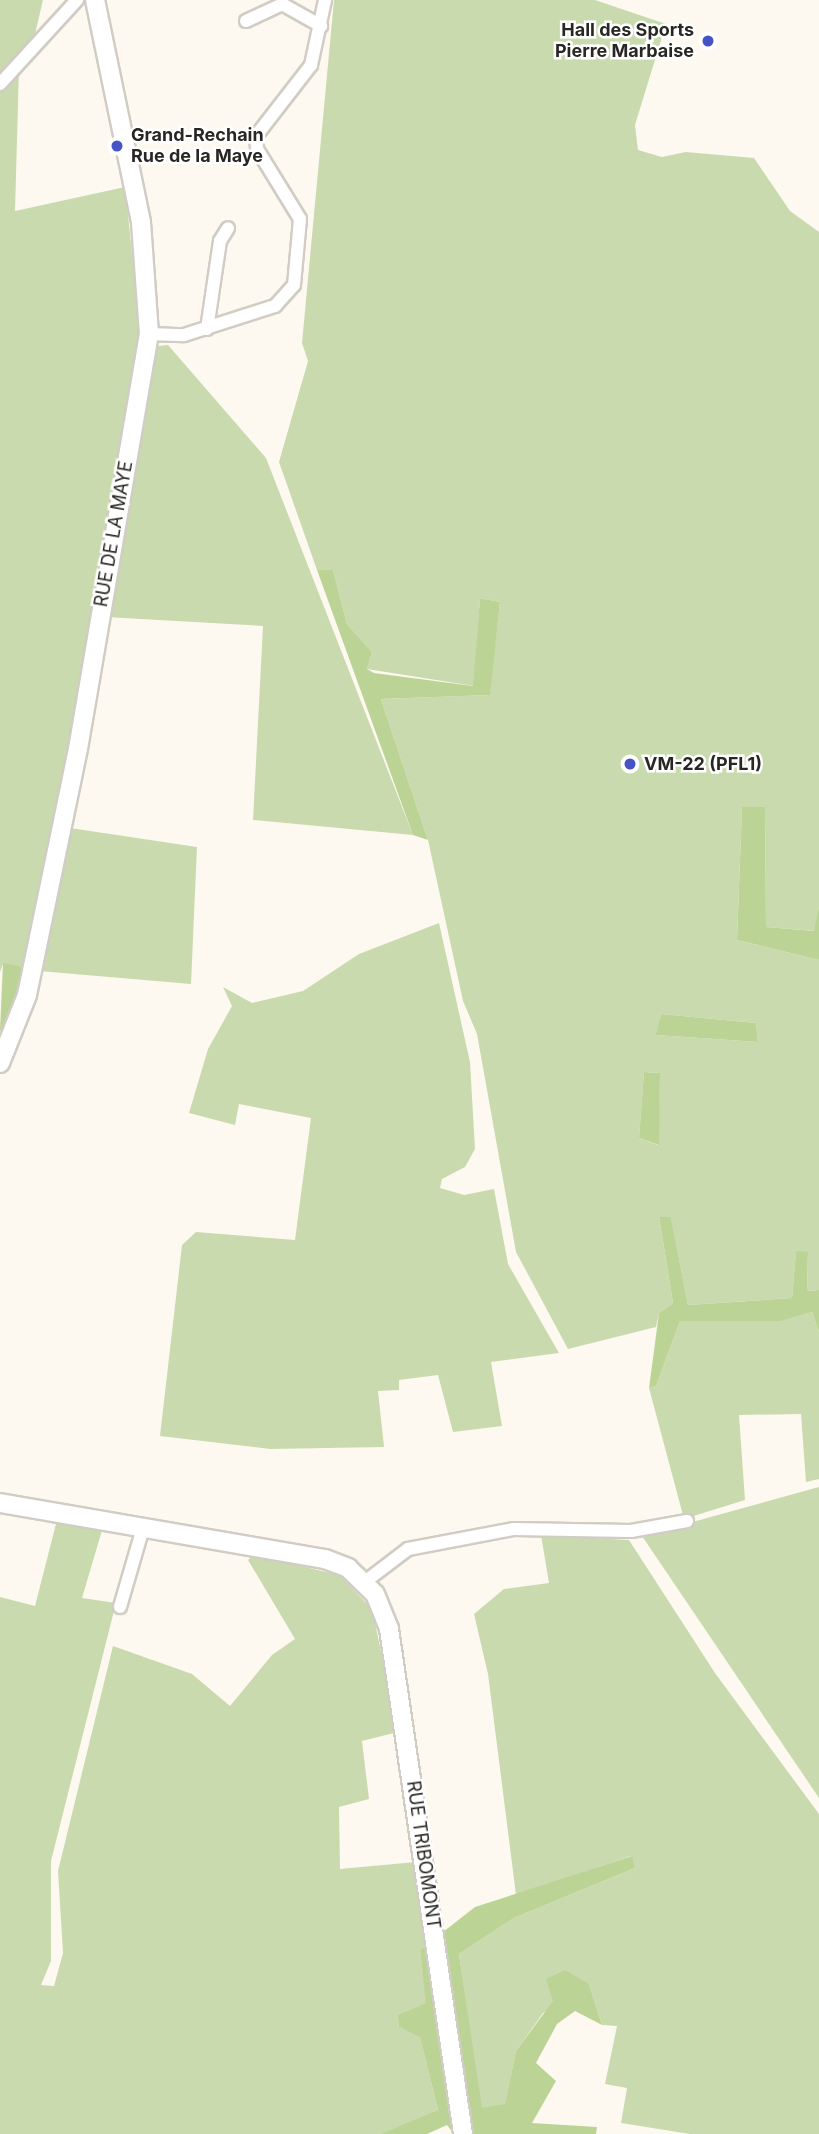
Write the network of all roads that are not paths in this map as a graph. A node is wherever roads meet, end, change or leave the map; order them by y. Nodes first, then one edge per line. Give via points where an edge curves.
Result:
1 (77, 0) edge
2 (95, 0) edge
3 (325, 0) edge
4 (246, 21) dead end
5 (321, 26) junction
6 (0, 85) edge
7 (228, 228) dead end
8 (207, 329) junction
9 (149, 334) junction
10 (0, 1063) edge
11 (0, 1503) edge
12 (687, 1521) dead end
13 (143, 1528) junction
14 (366, 1581) junction
15 (120, 1607) dead end
16 (463, 2134) edge

1 - 6 street
2 - 9 street, RUE DE LA MAYE via 141,222
3 - 5 street
4 - 5 street via 282,4
5 - 8 street via 311,65 256,136 257,149 300,219 294,285 275,306
7 - 8 street via 220,241
8 - 9 street
9 - 10 street, RUE DE LA MAYE via 78,749 27,995
11 - 13 street
12 - 14 street via 631,1531 514,1529 408,1549
13 - 14 street via 325,1559
13 - 15 street
14 - 16 street, RUE TRIBOMONT via 389,1629

